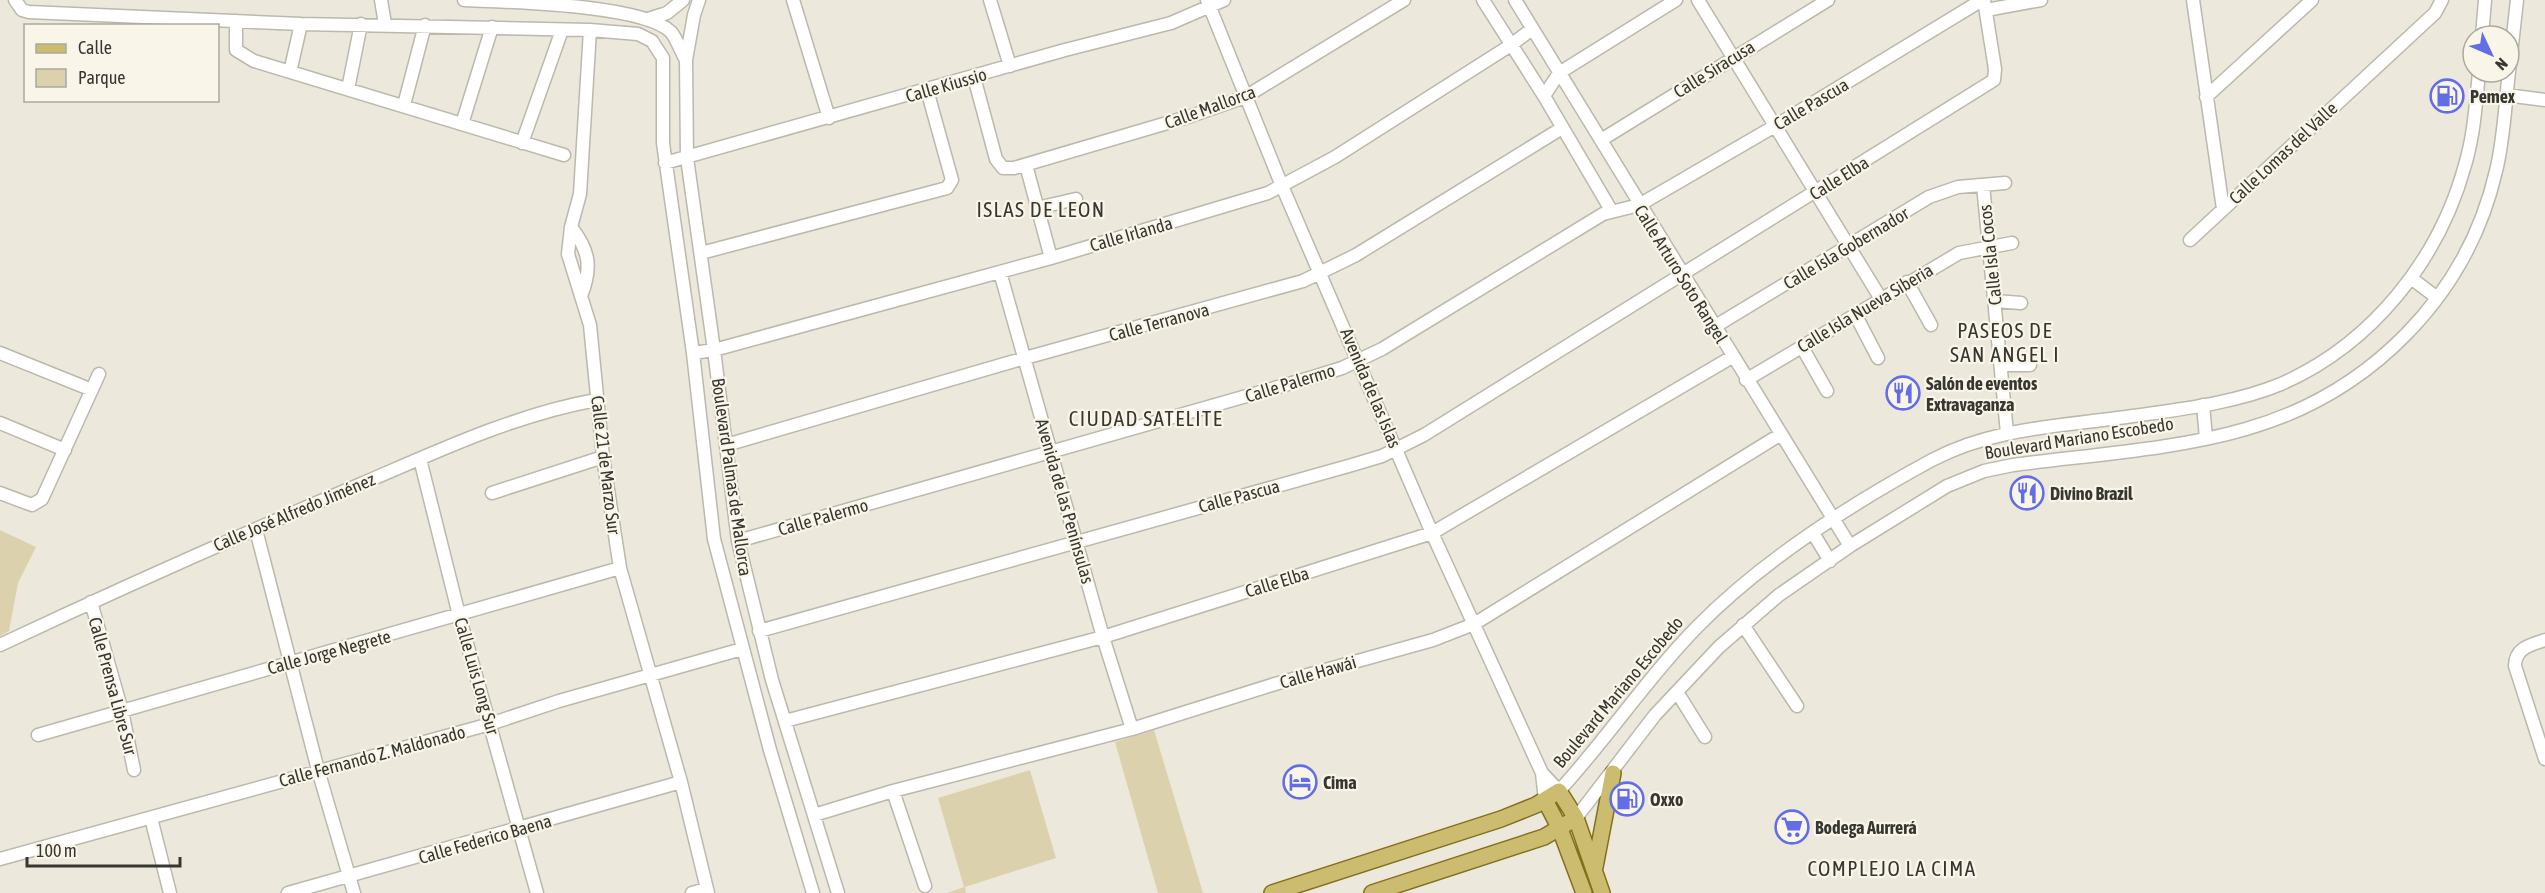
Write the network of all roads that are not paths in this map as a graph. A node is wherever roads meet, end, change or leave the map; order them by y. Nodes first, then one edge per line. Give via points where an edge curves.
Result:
1 (15, 0) edge
2 (381, 0) edge
3 (464, 0) edge
4 (683, 0) edge
5 (699, 0) edge
6 (793, 0) edge
7 (990, 0) edge
8 (1224, 0) edge
9 (1404, 0) edge
10 (1483, 0) edge
11 (1676, 0) edge
12 (1698, 0) edge
13 (1828, 0) edge
14 (2041, 0) edge
15 (2193, 0) edge
16 (2312, 0) edge
17 (2442, 0) edge
18 (2485, 0) edge
19 (2517, 0) edge
20 (511, 1) edge
21 (1518, 1) edge
22 (1984, 3) edge
23 (576, 4) edge
24 (1209, 4) edge
25 (648, 19) junction
26 (237, 21) junction
27 (176, 22) edge
28 (301, 24) junction
29 (361, 24) junction
30 (385, 24) junction
31 (2483, 24) edge
32 (2514, 24) edge
33 (425, 25) junction
34 (492, 27) junction
35 (1532, 29) junction
36 (562, 30) junction
37 (590, 30) junction
38 (1511, 45) junction
39 (1733, 57) junction
40 (686, 60) junction
41 (1010, 66) junction
42 (290, 72) junction
43 (1559, 73) junction
44 (974, 77) junction
45 (2477, 84) edge
46 (2508, 84) edge
47 (348, 89) junction
48 (927, 90) junction
49 (1544, 96) junction
50 (2506, 96) junction
51 (1245, 97) junction
52 (2206, 97) junction
53 (2545, 100) edge
54 (404, 105) junction
55 (828, 118) junction
56 (462, 124) junction
57 (1775, 126) junction
58 (1562, 128) junction
59 (1601, 140) junction
60 (522, 143) junction
61 (564, 155) dead end
62 (687, 158) junction
63 (665, 164) junction
64 (1026, 165) junction
65 (2005, 183) dead end
66 (1983, 185) junction
67 (1282, 186) junction
68 (1816, 193) junction
69 (1076, 199) dead end
70 (1639, 205) junction
71 (1037, 208) junction
72 (2223, 209) junction
73 (1611, 210) junction
74 (571, 227) junction
75 (2190, 240) dead end
76 (2012, 243) dead end
77 (1849, 247) junction
78 (1988, 248) junction
79 (701, 253) junction
80 (1051, 258) junction
81 (1000, 272) junction
82 (588, 273) junction
83 (1321, 273) junction
84 (1681, 274) junction
85 (574, 275) junction
86 (2410, 278) junction
87 (1907, 282) junction
88 (581, 297) junction
89 (2436, 297) junction
90 (1881, 298) junction
91 (1995, 301) junction
92 (2021, 303) dead end
93 (1855, 314) junction
94 (1931, 325) dead end
95 (1714, 327) junction
96 (1802, 347) junction
97 (714, 350) junction
98 (0, 353) edge
99 (693, 353) junction
100 (1732, 357) junction
101 (1025, 358) junction
102 (1878, 358) dead end
103 (1359, 360) junction
104 (2002, 365) junction
105 (2030, 365) dead end
106 (99, 374) dead end
107 (1746, 380) junction
108 (92, 390) junction
109 (1827, 391) dead end
110 (596, 400) junction
111 (2203, 405) junction
112 (0, 423) edge
113 (2007, 433) junction
114 (1781, 434) junction
115 (2206, 438) junction
116 (726, 445) junction
117 (1396, 448) junction
118 (66, 450) junction
119 (1052, 452) junction
120 (603, 457) junction
121 (420, 459) junction
122 (0, 493) edge
123 (492, 493) dead end
124 (1833, 519) junction
125 (256, 530) junction
126 (1432, 532) junction
127 (1813, 533) junction
128 (738, 541) junction
129 (1076, 541) junction
130 (1850, 546) junction
131 (1830, 561) junction
132 (620, 568) junction
133 (91, 602) junction
134 (459, 615) junction
135 (1474, 624) junction
136 (1743, 625) junction
137 (759, 631) junction
138 (1103, 637) junction
139 (2545, 640) edge
140 (0, 645) edge
141 (742, 649) junction
142 (289, 662) junction
143 (649, 674) junction
144 (1677, 692) junction
145 (1797, 706) dead end
146 (122, 711) junction
147 (2539, 720) edge
148 (785, 721) junction
149 (490, 724) junction
150 (1132, 729) junction
151 (38, 735) dead end
152 (1705, 737) dead end
153 (2545, 759) edge
154 (134, 770) dead end
155 (318, 770) junction
156 (1613, 772) junction
157 (1542, 773) junction
158 (681, 782) junction
159 (893, 790) junction
160 (1559, 791) junction
161 (1545, 800) junction
162 (814, 815) junction
163 (151, 818) junction
164 (1576, 818) junction
165 (1560, 829) junction
166 (519, 830) junction
167 (0, 860) edge
168 (1594, 870) junction
169 (350, 877) junction
170 (925, 886) dead end
171 (707, 891) edge
172 (170, 893) edge
173 (288, 893) edge
174 (354, 893) edge
175 (537, 893) edge
176 (692, 893) edge
177 (813, 893) edge
178 (838, 893) edge
179 (1272, 893) edge
180 (1372, 893) edge
181 (1584, 893) edge
182 (1602, 893) edge

1 - 27 street via 22,10 29,12
2 - 30 street
3 - 20 street
4 - 25 street
5 - 40 street, Boulevard Palmas de Mallorca
6 - 55 street
7 - 41 street
8 - 24 street, Calle Kiussio
9 - 51 street, Calle Mallorca
10 - 38 street
11 - 43 street
12 - 39 street
13 - 39 street, Calle Siracusa
14 - 22 street
15 - 52 street, Calle Lomas del Valle
16 - 52 street
17 - 72 street, Calle Lomas del Valle via 2435,13
18 - 31 street
19 - 32 street, Boulevard Mariano Escobedo
20 - 23 street
21 - 35 street, Calle Arturo Soto Rangel
22 - 57 street, Calle Pascua
22 - 68 street, Calle Elba via 1994,80
23 - 25 street
24 - 41 street, Calle Kiussio via 1171,23
24 - 51 street, Avenida de las Islas
25 - 40 street via 671,32
26 - 27 street
26 - 28 street
26 - 42 street via 234,45 239,53
28 - 29 street
28 - 42 street
29 - 30 street
29 - 47 street
30 - 33 street
33 - 34 street
33 - 54 street
34 - 36 street
34 - 56 street
35 - 38 street, Calle Irlanda
35 - 43 street, Calle Arturo Soto Rangel
36 - 37 street
36 - 60 street
37 - 63 street, Boulevard Palmas de Mallorca via 638,34 652,41 663,58
37 - 74 street, Calle 21 de Marzo Sur via 580,194
38 - 49 street
38 - 67 street, Calle Irlanda via 1335,157
39 - 57 street
39 - 59 street, Calle Siracusa
40 - 62 street, Boulevard Palmas de Mallorca
41 - 44 street, Calle Kiussio
42 - 47 street
43 - 49 street
43 - 59 street, Calle Arturo Soto Rangel
44 - 48 street, Calle Kiussio
44 - 64 street, Calle Mallorca via 999,164 1008,169
45 - 86 street, Boulevard Mariano Escobedo via 2470,140 2456,194 2433,243
46 - 50 street, Boulevard Mariano Escobedo
47 - 54 street
48 - 55 street, Calle Kiussio
48 - 79 street via 951,185
49 - 58 street
50 - 53 street
50 - 89 street, Boulevard Mariano Escobedo via 2496,170 2487,201 2468,246
51 - 64 street, Calle Mallorca
51 - 67 street, Avenida de las Islas
52 - 72 street, Calle Lomas del Valle
54 - 56 street
55 - 62 street, Calle Kiussio
56 - 60 street
57 - 68 street
57 - 70 street, Calle Pascua
58 - 73 street
58 - 83 street, Calle Terranova
59 - 70 street, Calle Arturo Soto Rangel
60 - 61 street
62 - 63 street, Calle Kiussio
62 - 79 street, Boulevard Palmas de Mallorca
63 - 99 street, Boulevard Palmas de Mallorca
64 - 71 street
65 - 66 street, Calle Isla Gobernador
66 - 77 street, Calle Isla Gobernador via 1942,191
66 - 78 street, Calle Isla Cocos
67 - 80 street, Calle Irlanda via 1244,201
67 - 83 street, Avenida de las Islas
68 - 77 street
68 - 84 street, Calle Elba
69 - 71 street
70 - 73 street, Calle Palermo
70 - 84 street, Calle Arturo Soto Rangel
71 - 80 street
72 - 75 street
73 - 103 street, Calle Palermo
74 - 82 street via 584,243
74 - 85 street, Calle 21 de Marzo Sur via 568,254
76 - 78 street, Calle Isla Nueva Siberia
77 - 90 street
77 - 95 street, Calle Isla Gobernador
78 - 87 street, Calle Isla Nueva Siberia via 1959,253
78 - 91 street, Calle Isla Cocos
79 - 97 street, Boulevard Palmas de Mallorca
80 - 81 street, Calle Irlanda
81 - 97 street, Calle Irlanda
81 - 101 street, Avenida de las Penínsulas
82 - 85 street
82 - 88 street
83 - 101 street, Calle Terranova via 1272,292
83 - 103 street, Avenida de las Islas
84 - 95 street, Calle Arturo Soto Rangel
84 - 117 street, Calle Pascua via 1464,412
85 - 88 street, Calle 21 de Marzo Sur
86 - 89 street
86 - 111 street, Boulevard Mariano Escobedo via 2368,328 2312,369 2278,385
87 - 90 street, Calle Isla Nueva Siberia
87 - 94 street
88 - 110 street, Calle 21 de Marzo Sur via 590,325
89 - 115 street, Boulevard Mariano Escobedo via 2389,351 2335,392 2292,414
90 - 93 street, Calle Isla Nueva Siberia
91 - 92 street
91 - 104 street, Calle Isla Cocos
93 - 96 street, Calle Isla Nueva Siberia
93 - 102 street
95 - 100 street, Calle Arturo Soto Rangel
96 - 107 street, Calle Isla Nueva Siberia
96 - 109 street
97 - 99 street, Calle Irlanda
97 - 116 street, Boulevard Palmas de Mallorca
98 - 108 street
99 - 141 street, Boulevard Palmas de Mallorca via 714,539
100 - 107 street, Calle Arturo Soto Rangel
100 - 126 street, Calle Elba
101 - 116 street, Calle Terranova
101 - 119 street, Avenida de las Penínsulas
103 - 117 street, Avenida de las Islas
103 - 119 street, Calle Palermo via 1313,377
104 - 105 street
104 - 113 street, Calle Isla Cocos
106 - 108 street
107 - 114 street, Calle Arturo Soto Rangel
108 - 118 street
110 - 120 street, Calle 21 de Marzo Sur
110 - 121 street, Calle José Alfredo Jiménez via 514,420
111 - 113 street, Boulevard Mariano Escobedo
111 - 115 street
112 - 118 street
113 - 124 street, Boulevard Mariano Escobedo via 1958,447
114 - 124 street, Calle Arturo Soto Rangel
114 - 135 street, Calle Hawái
115 - 130 street, Boulevard Mariano Escobedo via 1984,471 1947,486
116 - 128 street, Boulevard Palmas de Mallorca
117 - 126 street, Avenida de las Islas
117 - 129 street, Calle Pascua via 1353,465
118 - 122 street via 46,492 32,505
119 - 128 street, Calle Palermo
119 - 129 street, Avenida de las Penínsulas
120 - 123 street
120 - 132 street, Calle 21 de Marzo Sur
121 - 125 street, Calle José Alfredo Jiménez
121 - 134 street, Calle Luis Long Sur
124 - 127 street, Boulevard Mariano Escobedo
124 - 130 street, Calle Arturo Soto Rangel
125 - 133 street, Calle José Alfredo Jiménez
125 - 142 street
126 - 135 street, Avenida de las Islas
126 - 138 street, Calle Elba
127 - 131 street
127 - 160 street, Boulevard Mariano Escobedo via 1699,625
128 - 137 street, Boulevard Palmas de Mallorca
129 - 137 street, Calle Pascua
129 - 138 street, Avenida de las Penínsulas
130 - 131 street, Boulevard Mariano Escobedo
131 - 136 street, Boulevard Mariano Escobedo
132 - 134 street, Calle Jorge Negrete
132 - 143 street, Calle 21 de Marzo Sur
133 - 140 street, Calle José Alfredo Jiménez
133 - 146 street, Calle Prensa Libre Sur
134 - 142 street, Calle Jorge Negrete
134 - 149 street, Calle Luis Long Sur
135 - 150 street, Calle Hawái via 1433,640
135 - 157 street, Avenida de las Islas
136 - 144 street, Boulevard Mariano Escobedo
136 - 145 street
137 - 148 street, Boulevard Palmas de Mallorca
138 - 148 street, Calle Elba
138 - 150 street, Avenida de las Penínsulas
139 - 147 street via 2520,650 2515,660 2517,675
141 - 143 street, Calle Fernando Z. Maldonado
141 - 177 street, Boulevard Palmas de Mallorca
142 - 146 street, Calle Jorge Negrete
142 - 155 street
143 - 149 street, Calle Fernando Z. Maldonado
143 - 158 street, Calle 21 de Marzo Sur
144 - 152 street
144 - 156 street, Boulevard Mariano Escobedo
146 - 151 street, Calle Jorge Negrete
146 - 154 street, Calle Prensa Libre Sur
147 - 153 street
148 - 162 street, Boulevard Palmas de Mallorca
149 - 155 street, Calle Fernando Z. Maldonado
149 - 166 street, Calle Luis Long Sur
150 - 159 street, Calle Hawái
155 - 163 street, Calle Fernando Z. Maldonado
155 - 169 street
156 - 164 street, Boulevard Mariano Escobedo
156 - 168 main road
157 - 160 street, Avenida de las Islas
157 - 161 street, Avenida de las Islas
158 - 166 street, Calle Federico Baena
158 - 171 street, Calle 21 de Marzo Sur
159 - 162 street, Calle Hawái
159 - 170 street
160 - 161 main road, Boulevard Mariano Escobedo
160 - 164 main road
161 - 165 main road
161 - 179 main road, Boulevard Mariano Escobedo via 1501,819
162 - 178 street, Boulevard Palmas de Mallorca
163 - 167 street, Calle Fernando Z. Maldonado
163 - 172 street
164 - 165 main road, Boulevard Mariano Escobedo
164 - 168 main road
165 - 180 main road, Boulevard Mariano Escobedo
165 - 181 main road
166 - 169 street, Calle Federico Baena
166 - 175 street, Calle Luis Long Sur
168 - 182 main road
169 - 173 street, Calle Federico Baena
169 - 174 street
171 - 176 street

